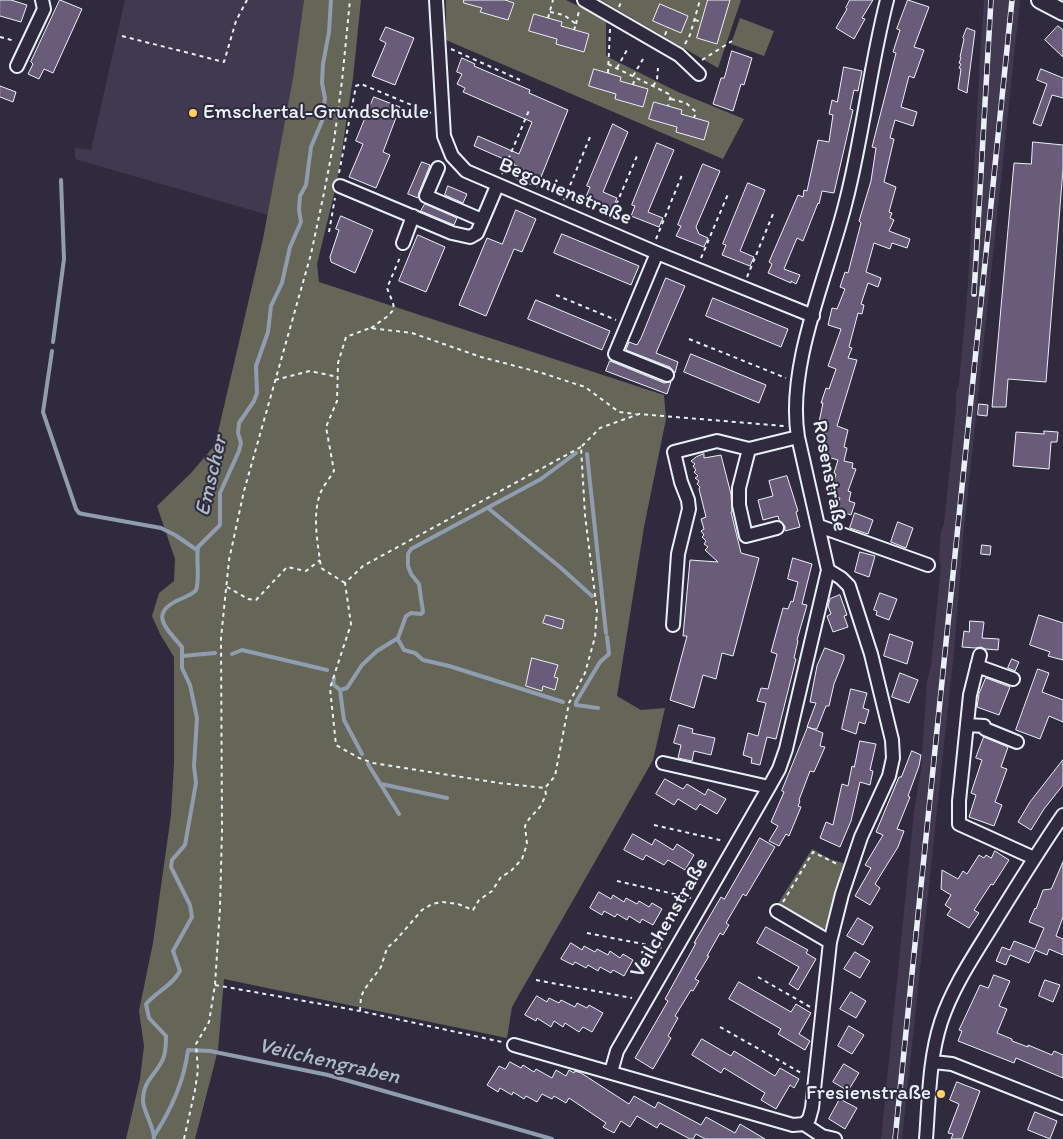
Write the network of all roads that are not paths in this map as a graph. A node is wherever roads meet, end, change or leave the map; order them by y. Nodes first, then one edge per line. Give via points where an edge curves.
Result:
1 (42, 0) edge
2 (436, 0) edge
3 (584, 0) edge
4 (887, 0) edge
5 (1044, 1) edge
6 (1063, 12) edge
7 (17, 66) dead end
8 (695, 70) road end
9 (438, 168) dead end
10 (338, 185) road end
11 (497, 186) junction
12 (413, 216) junction
13 (482, 220) junction
14 (403, 243) road end
15 (654, 251) junction
16 (813, 316) junction
17 (667, 375) dead end
18 (797, 432) junction
19 (749, 449) junction
20 (819, 526) junction
21 (777, 528) dead end
22 (928, 564) dead end
23 (828, 570) junction
24 (673, 625) dead end
25 (1013, 679) dead end
26 (967, 725) junction
27 (1017, 742) dead end
28 (663, 763) dead end
29 (769, 787) junction
30 (1062, 819) edge
31 (1034, 858) junction
32 (777, 911) road end
33 (830, 942) junction
34 (514, 1045) road end
35 (933, 1062) junction
36 (610, 1072) junction
37 (1063, 1108) edge
38 (804, 1124) junction
39 (835, 1139) edge
40 (926, 1139) edge

1 - 7 street via 44,9
2 - 11 street, Begonienstraße via 447,146 466,171
3 - 8 street via 679,55
4 - 16 street, Rosenstraße via 847,199
5 - 6 main road
9 - 13 street via 426,196
10 - 12 street
11 - 13 street
11 - 15 street, Begonienstraße
12 - 13 street via 464,237 476,233
12 - 14 street
15 - 16 street, Begonienstraße
15 - 17 street via 615,354
16 - 18 street, Rosenstraße via 798,382
18 - 19 street
18 - 20 street, Rosenstraße
19 - 21 street via 739,488 746,536
19 - 24 street via 717,441 674,452 689,509 678,554
20 - 22 street
20 - 23 street, Rosenstraße
23 - 29 street, Veilchenstraße via 786,750
23 - 33 street via 849,586 871,654 892,740 893,758 889,776 861,837
25 - 26 street via 979,661 970,695
26 - 27 street via 984,726
26 - 31 street via 959,824
28 - 29 street
29 - 36 street, Veilchenstraße via 617,1051
30 - 31 street
31 - 35 street via 954,991 941,1023
32 - 33 street
33 - 38 street via 812,1108
34 - 36 street
35 - 37 street via 952,1064
35 - 40 street
36 - 38 street via 794,1126
38 - 39 street via 822,1136

